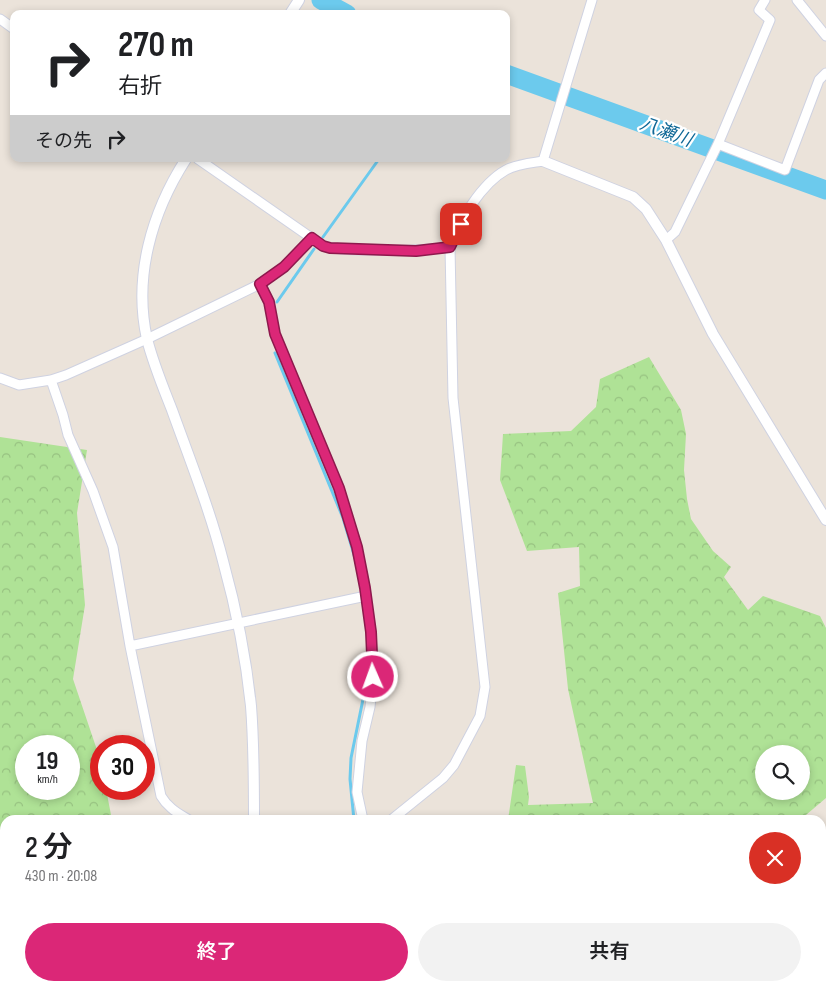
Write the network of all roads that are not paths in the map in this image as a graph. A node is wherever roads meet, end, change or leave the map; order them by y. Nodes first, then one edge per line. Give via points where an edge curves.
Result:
1 (592, 0) edge
2 (765, 0) edge
3 (797, 0) edge
4 (826, 36) edge
5 (826, 73) edge
6 (715, 149) junction
7 (543, 161) junction
8 (184, 162) edge
9 (202, 162) edge
10 (312, 238) junction
11 (666, 240) junction
12 (450, 247) junction
13 (260, 284) junction
14 (147, 339) junction
15 (0, 378) edge
16 (51, 380) junction
17 (826, 520) edge
18 (366, 596) junction
19 (238, 624) junction
20 (130, 646) junction
21 (182, 815) edge
22 (254, 815) edge
23 (362, 815) edge
24 (397, 815) edge

1 - 7 street
2 - 6 street via 759,10 770,20
3 - 4 street
5 - 6 street via 819,80 785,170
6 - 11 street via 675,232
7 - 11 street via 633,197 646,209
7 - 12 street via 512,168 497,176 474,201
8 - 14 street via 165,195 147,246 142,289
9 - 10 street
10 - 12 street via 323,246 346,249 416,251
10 - 13 street via 284,267
11 - 17 street via 713,334
12 - 24 street via 453,398 484,665 484,701 480,716 454,765
13 - 14 street
13 - 18 street via 269,302 275,334 339,488 357,547
14 - 16 street
14 - 19 street via 223,560
15 - 16 street via 19,385
16 - 20 street via 68,435 113,547
18 - 19 street
18 - 23 street via 373,677 357,792
19 - 20 street
19 - 22 street via 251,706
20 - 21 street via 161,796 165,804

